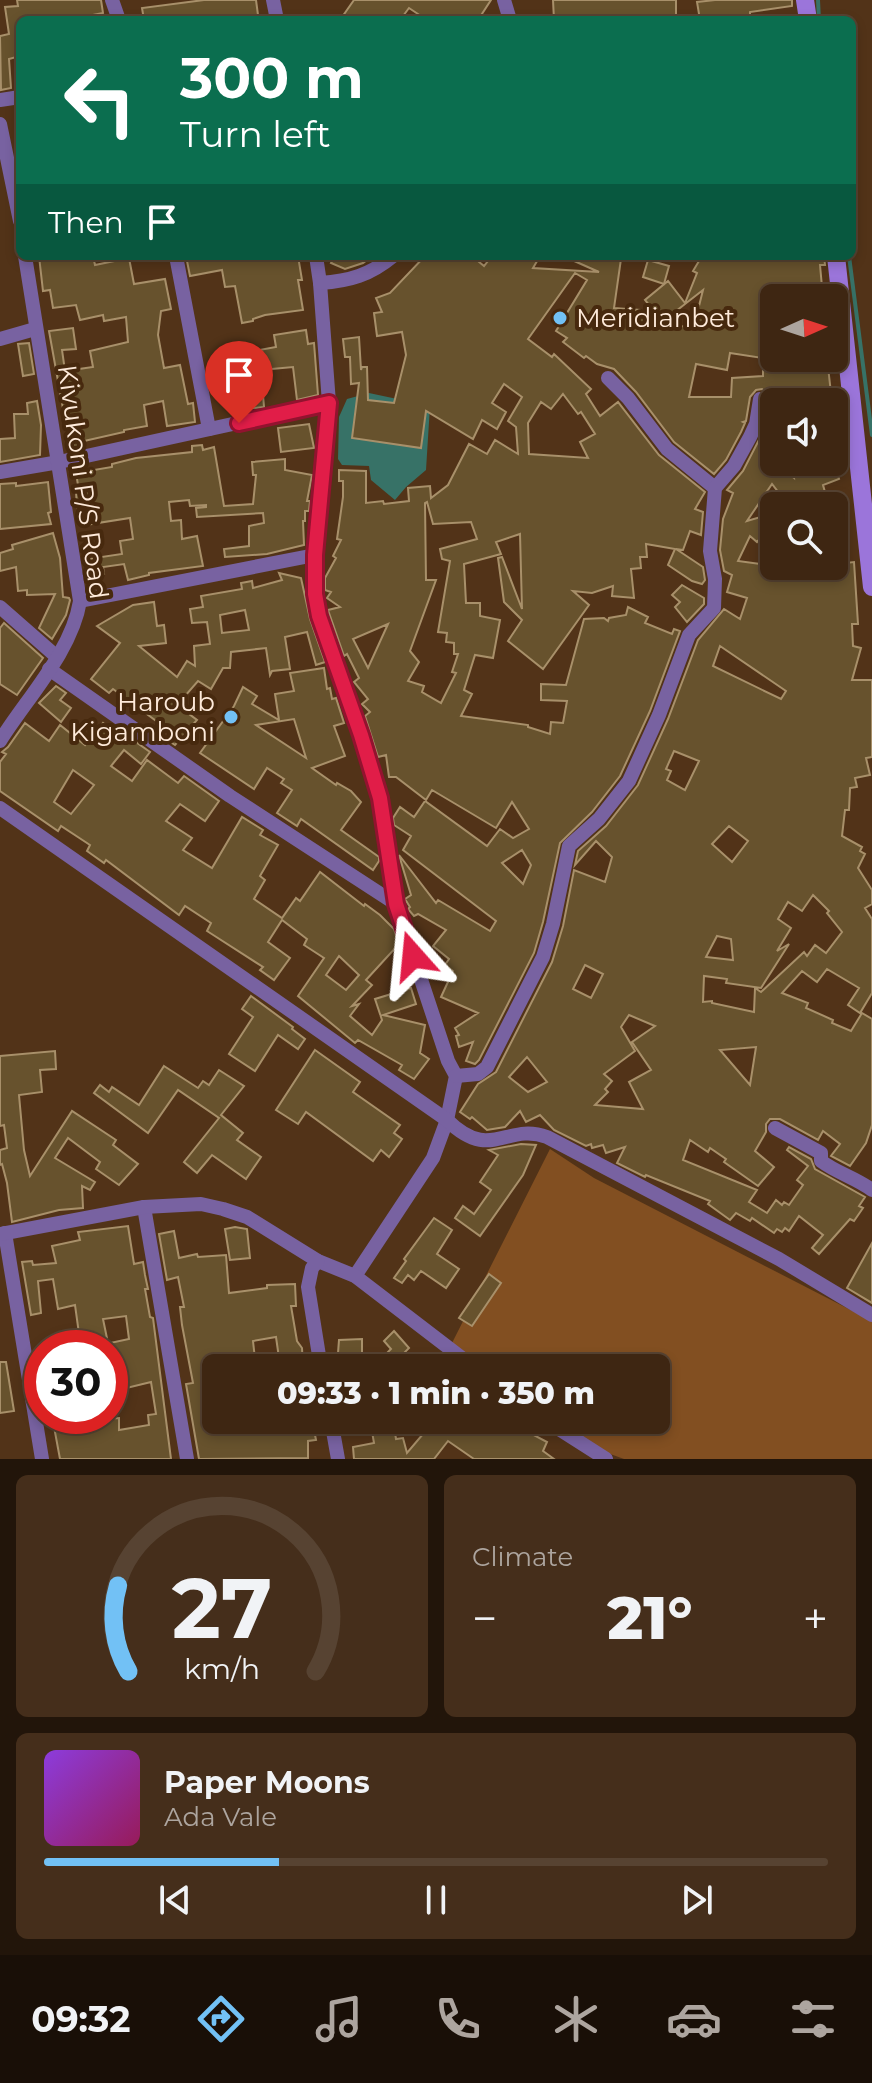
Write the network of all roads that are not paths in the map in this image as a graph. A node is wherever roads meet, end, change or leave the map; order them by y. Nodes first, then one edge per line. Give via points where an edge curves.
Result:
1 (0, 124) edge
2 (16, 202) edge
3 (26, 260) edge
4 (177, 260) edge
5 (317, 260) edge
6 (388, 260) edge
7 (836, 260) edge
8 (320, 283) junction
9 (35, 329) junction
10 (0, 339) edge
11 (608, 378) dead end
12 (760, 399) dead end
13 (329, 403) junction
14 (209, 429) junction
15 (59, 462) junction
16 (0, 472) edge
17 (715, 488) junction
18 (315, 555) junction
19 (872, 587) edge
20 (80, 601) junction
21 (0, 607) edge
22 (53, 663) junction
23 (0, 741) edge
24 (0, 808) edge
25 (396, 904) junction
26 (456, 1076) junction
27 (447, 1120) junction
28 (775, 1128) dead end
29 (872, 1190) edge
30 (144, 1207) junction
31 (2, 1234) edge
32 (318, 1261) junction
33 (355, 1276) junction
34 (872, 1315) edge
35 (319, 1354) edge
36 (457, 1354) edge
37 (334, 1434) edge
38 (567, 1434) edge
39 (42, 1459) edge
40 (187, 1459) edge
41 (338, 1459) edge
42 (606, 1459) edge

1 - 2 street
3 - 9 street, Kivukoni P/S Road
4 - 14 street
5 - 8 street
6 - 8 street via 359,277
7 - 19 main road
8 - 13 street
9 - 10 street
9 - 15 street, Kivukoni P/S Road
11 - 17 street via 667,449
12 - 17 street via 750,437
13 - 14 street
13 - 18 street
14 - 15 street
15 - 16 street
15 - 20 street, Kivukoni P/S Road
17 - 26 street via 710,551 714,608 689,635 629,781 569,846 543,957 487,1067 478,1074
18 - 20 street
18 - 25 street via 319,616 380,798
20 - 22 street, Kivukoni P/S Road via 77,619
21 - 22 street
22 - 23 street, Kivukoni P/S Road
22 - 25 street via 230,796
24 - 27 street
25 - 26 street
26 - 27 street
27 - 33 street via 433,1158
27 - 34 street via 482,1141 534,1132 547,1137 779,1259
28 - 29 street via 821,1153 821,1161 833,1170
30 - 31 street
30 - 32 street via 201,1204 223,1209 247,1217
30 - 40 street
31 - 39 street
32 - 33 street
32 - 35 street via 308,1287
33 - 36 street
37 - 41 street
38 - 42 street

